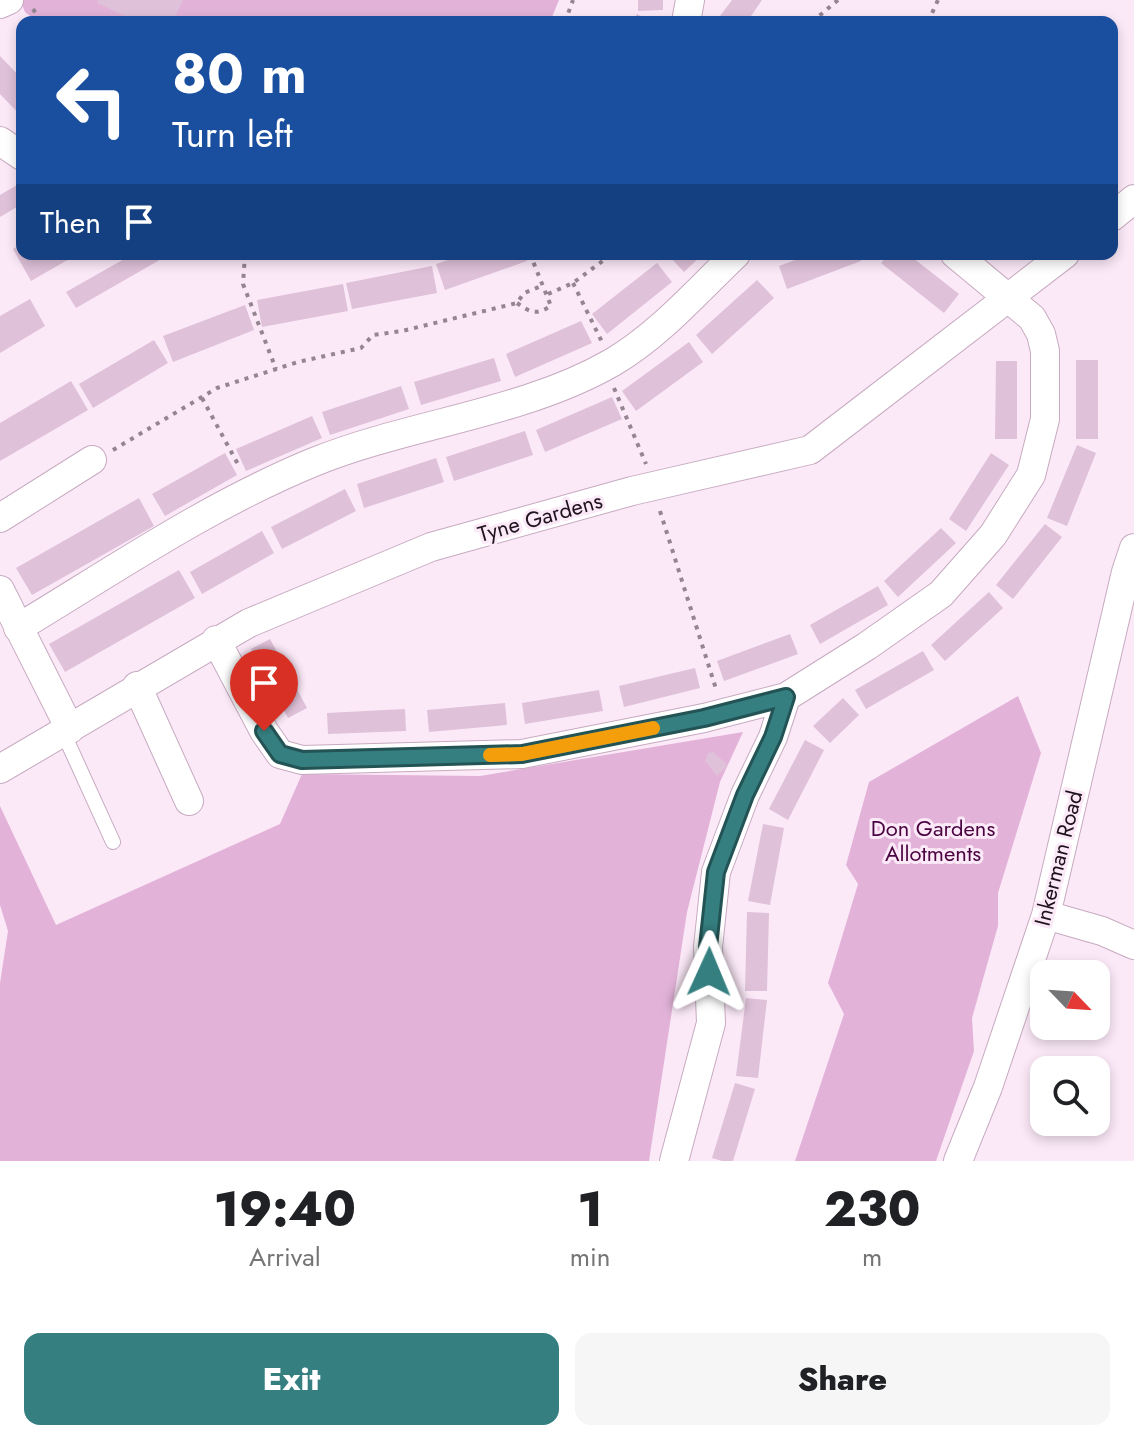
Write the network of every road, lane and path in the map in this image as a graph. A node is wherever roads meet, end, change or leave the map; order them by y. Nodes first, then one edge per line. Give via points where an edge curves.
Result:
1 (9, 0) edge
2 (838, 0) edge
3 (0, 4) edge
4 (819, 16) edge
5 (1134, 199) edge
6 (1118, 212) edge
7 (245, 260) edge
8 (533, 260) edge
9 (604, 260) edge
10 (730, 260) edge
11 (963, 260) edge
12 (1057, 260) edge
13 (573, 283) junction
14 (544, 285) junction
15 (548, 294) junction
16 (1010, 297) junction
17 (517, 303) junction
18 (612, 363) junction
19 (276, 369) junction
20 (202, 398) junction
21 (92, 460) joint
22 (655, 486) junction
23 (252, 491) junction
24 (0, 518) edge
25 (1131, 565) edge
26 (0, 590) edge
27 (18, 628) junction
28 (216, 640) junction
29 (137, 686) junction
30 (786, 697) junction
31 (724, 713) junction
32 (66, 730) junction
33 (0, 769) edge
34 (189, 801) dead end
35 (113, 842) dead end
36 (1046, 915) junction
37 (1134, 945) edge
38 (674, 1161) edge
39 (958, 1161) edge

1 - 3 street
2 - 4 path
5 - 6 street
7 - 19 path via 243,284
8 - 14 path
9 - 13 path
10 - 18 street via 645,340
11 - 16 street
12 - 16 street, Tyne Gardens
13 - 15 path
13 - 18 path
14 - 15 path
14 - 17 path via 524,293
15 - 17 path via 551,306 540,313
16 - 22 street, Tyne Gardens via 810,450
16 - 30 street via 1032,318 1045,351 1045,419 1031,475 993,535 941,594
17 - 19 path via 373,335 361,348
18 - 22 path via 611,380
18 - 23 street via 544,393 315,461
19 - 20 path
20 - 21 path
20 - 23 path
21 - 24 street
22 - 28 street, Tyne Gardens via 431,547
22 - 31 path
23 - 27 street
25 - 36 street, Inkerman Road
26 - 27 street
27 - 32 street
28 - 29 street, Tyne Gardens
28 - 31 street via 280,754 302,760 522,754
29 - 32 street, Tyne Gardens
29 - 34 street
30 - 31 street
30 - 38 street via 716,872 708,947 711,1023
32 - 33 street, Tyne Gardens
32 - 35 lane
36 - 37 street
36 - 39 street, Inkerman Road

